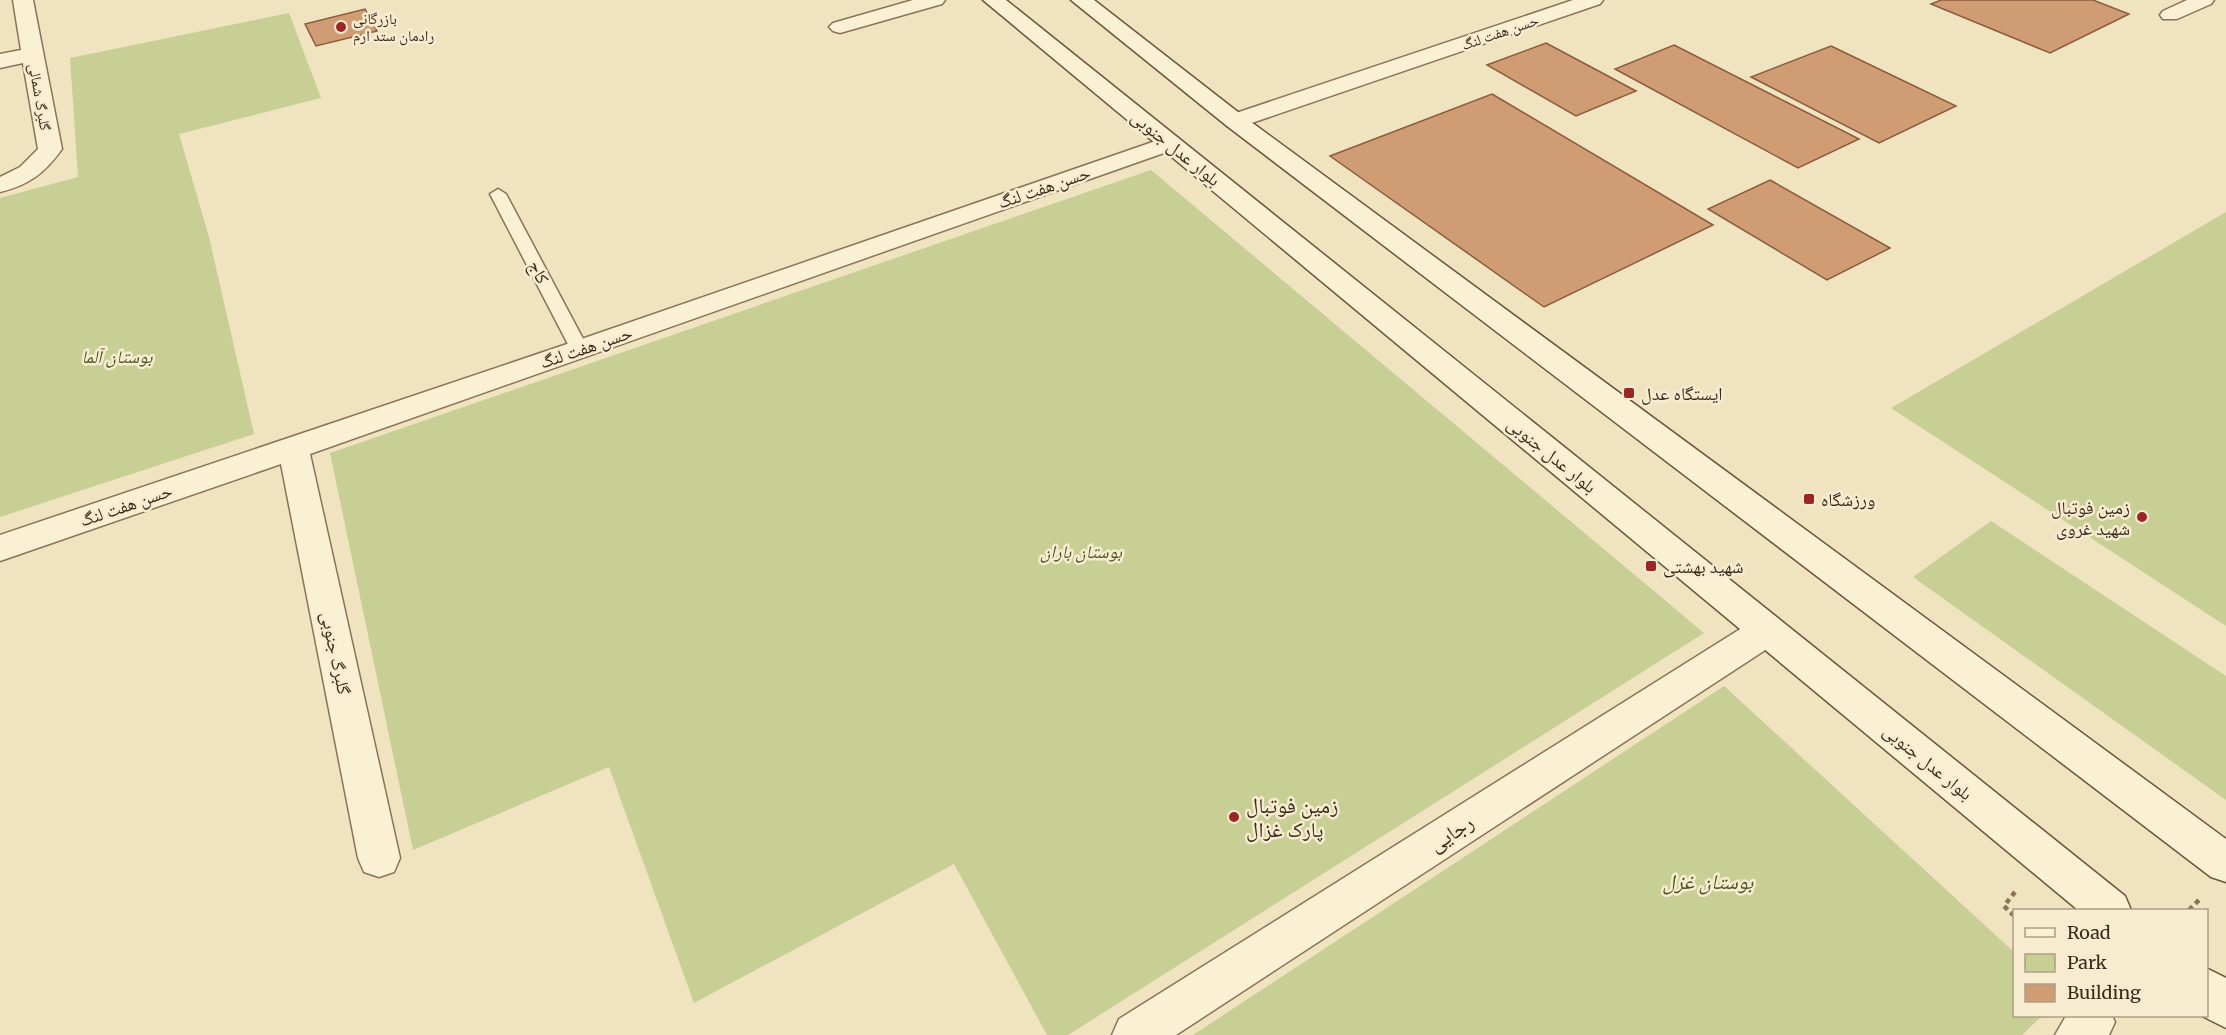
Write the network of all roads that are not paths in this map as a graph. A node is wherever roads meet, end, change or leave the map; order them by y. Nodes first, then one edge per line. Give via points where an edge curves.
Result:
1 (23, 0) edge
2 (935, 0) edge
3 (993, 0) edge
4 (1081, 0) edge
5 (1593, 0) edge
6 (2204, 0) edge
7 (2170, 15) dead end
8 (840, 27) dead end
9 (33, 54) junction
10 (0, 61) edge
11 (1235, 121) junction
12 (1170, 143) junction
13 (9, 183) edge
14 (498, 194) dead end
15 (580, 350) junction
16 (293, 447) junction
17 (0, 548) edge
18 (1766, 631) junction
19 (379, 858) dead end
20 (2226, 863) edge
21 (2109, 909) edge
22 (2208, 992) edge
23 (2226, 1006) edge
24 (1135, 1035) edge

1 - 9 street, گلبرگ شمالی
2 - 8 street
3 - 12 street, بلوار عدل جنوبی
4 - 11 street
5 - 11 street, حسن هفت لنگ
6 - 7 street
9 - 10 street
9 - 13 street, گلبرگ شمالی via 50,149 38,167
11 - 20 street
12 - 15 street, حسن هفت لنگ
12 - 18 street, بلوار عدل جنوبی
14 - 15 lane, کاج
15 - 16 street, حسن هفت لنگ
16 - 17 street, حسن هفت لنگ
16 - 19 street, گلبرگ جنوبی
18 - 21 street, بلوار عدل جنوبی
18 - 24 street, رجایی
22 - 23 street

